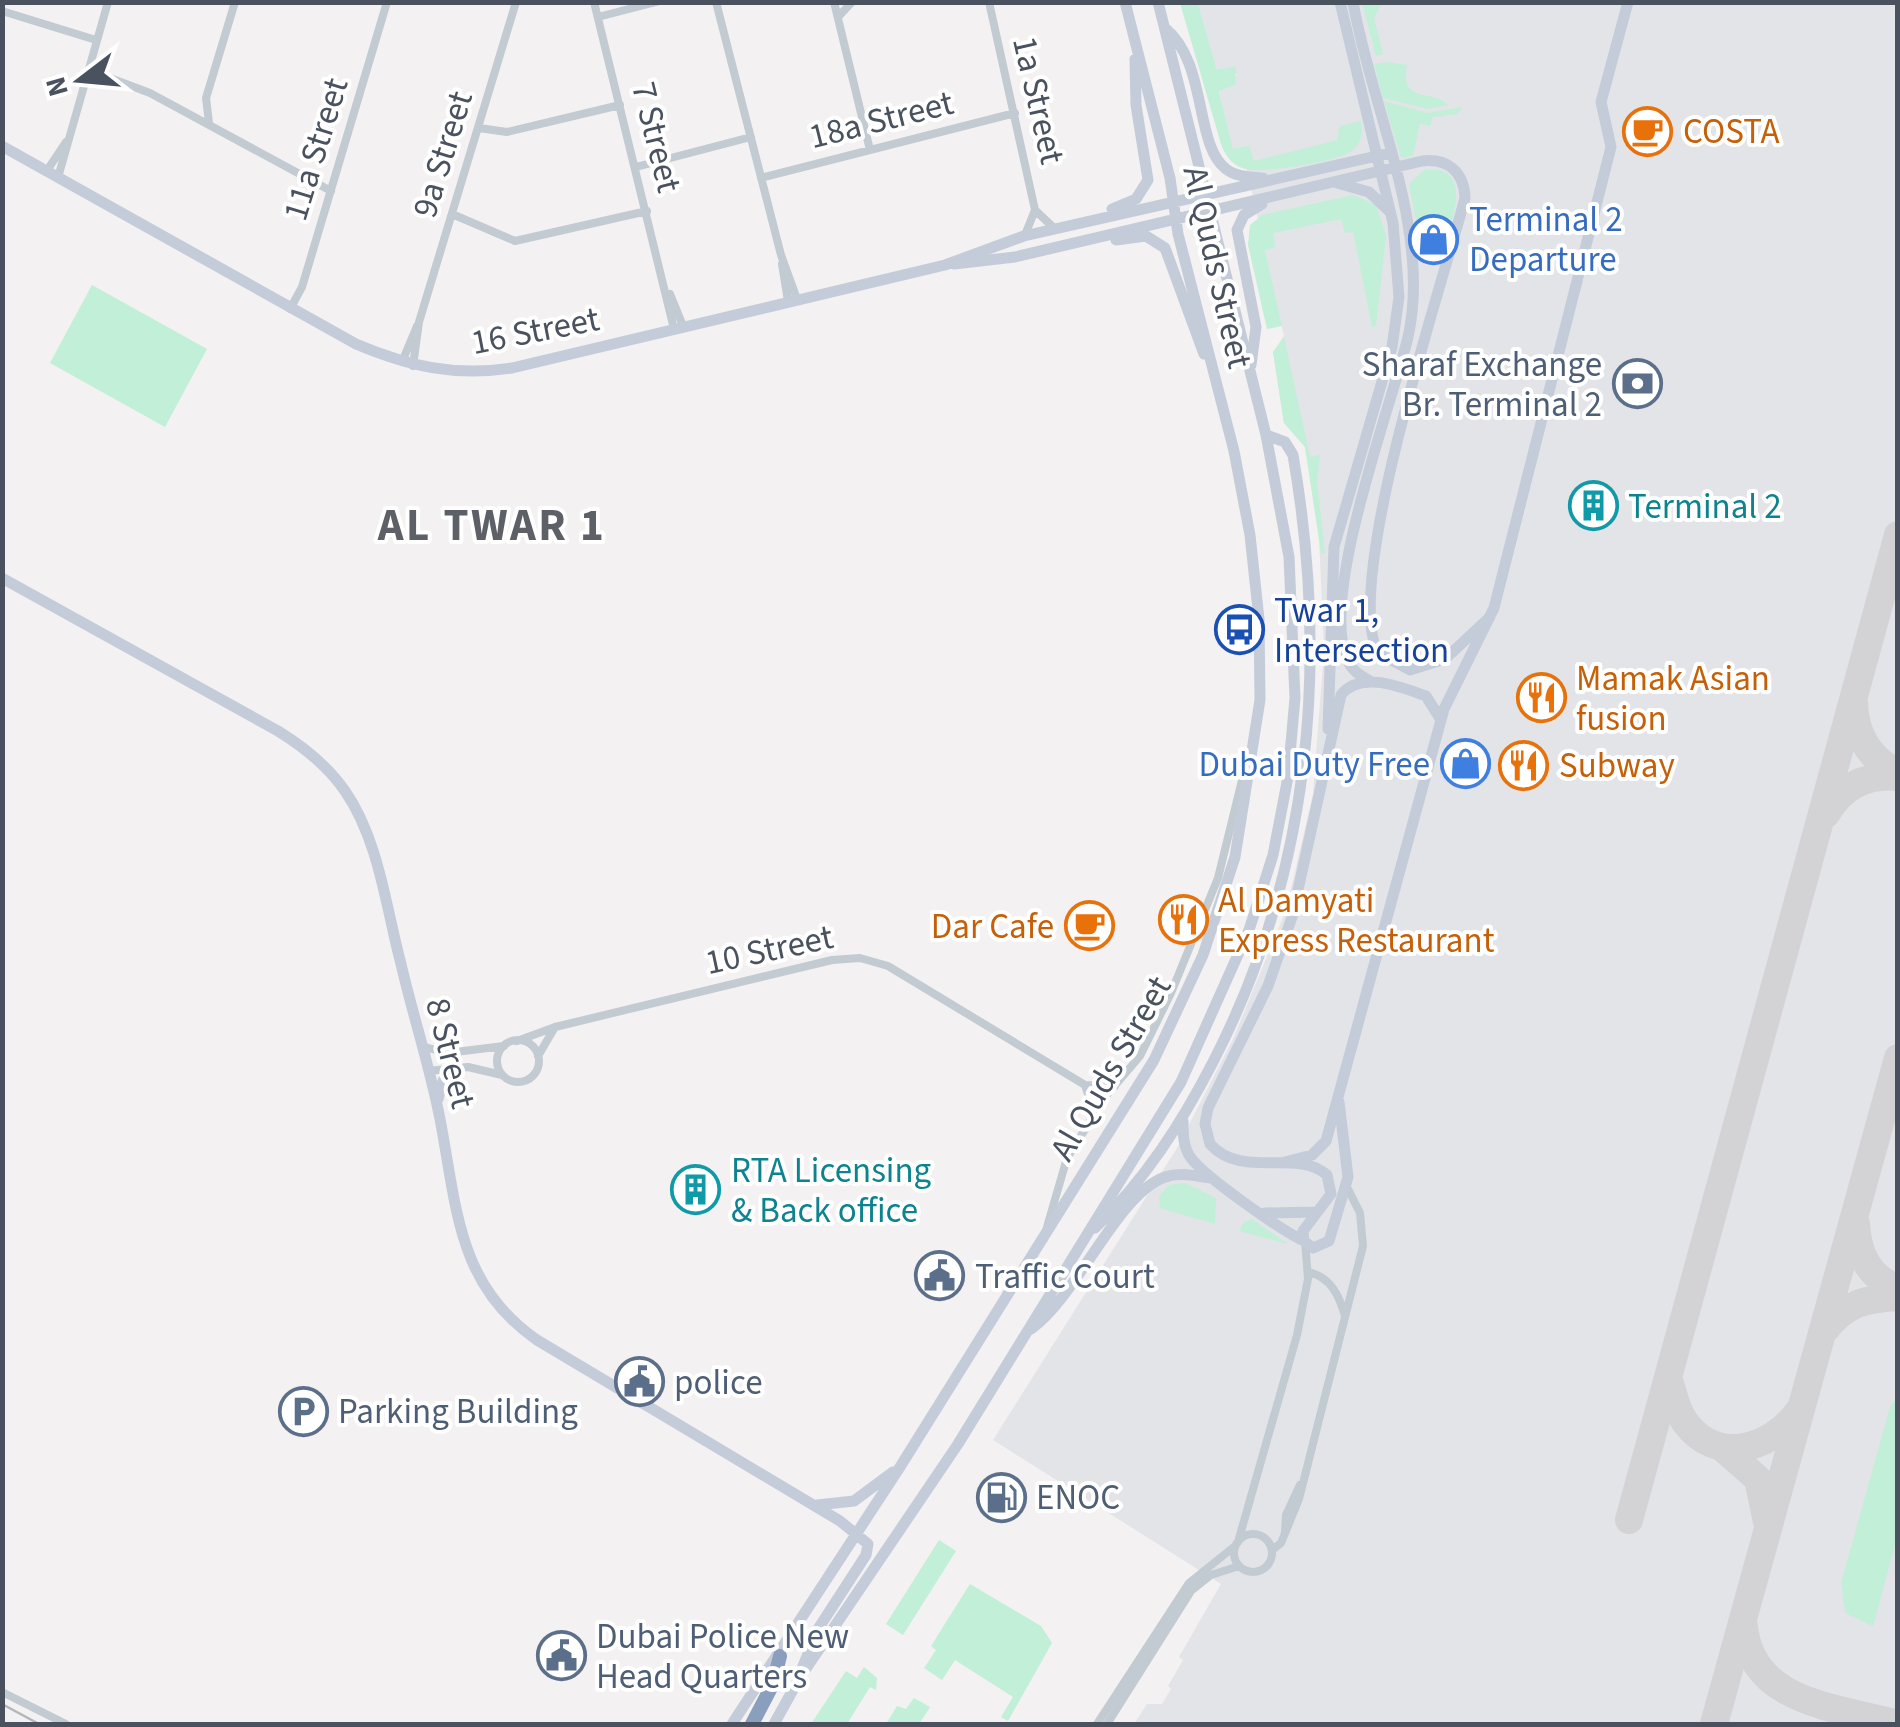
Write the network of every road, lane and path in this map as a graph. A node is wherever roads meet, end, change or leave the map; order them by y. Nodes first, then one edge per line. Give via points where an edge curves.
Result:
1 (108, 2) edge
2 (235, 2) edge
3 (387, 2) edge
4 (594, 2) edge
5 (656, 2) edge
6 (716, 2) edge
7 (834, 2) edge
8 (852, 2) edge
9 (989, 2) edge
10 (1126, 2) edge
11 (1158, 2) edge
12 (1340, 2) edge
13 (1354, 2) edge
14 (1628, 2) edge
15 (515, 3) edge
16 (2, 11) edge
17 (598, 17) junction
18 (838, 18) junction
19 (1165, 28) junction
20 (96, 40) junction
21 (1134, 40) junction
22 (89, 70) junction
23 (620, 105) junction
24 (1016, 113) junction
25 (209, 124) junction
26 (1368, 126) junction
27 (479, 128) junction
28 (750, 137) junction
29 (2, 146) edge
30 (870, 150) junction
31 (1390, 153) junction
32 (1376, 156) junction
33 (1345, 163) junction
34 (636, 168) junction
35 (1394, 168) junction
36 (1380, 171) junction
37 (53, 172) junction
38 (761, 178) junction
39 (1276, 180) junction
40 (1333, 182) junction
41 (330, 192) junction
42 (1209, 194) junction
43 (1279, 195) junction
44 (1173, 202) junction
45 (1035, 210) junction
46 (647, 211) junction
47 (1211, 211) junction
48 (1390, 212) junction
49 (452, 214) junction
50 (1176, 219) junction
51 (1080, 223) junction
52 (1054, 229) junction
53 (1024, 236) junction
54 (1085, 242) junction
55 (945, 265) junction
56 (793, 300) junction
57 (290, 308) junction
58 (678, 328) junction
59 (408, 364) junction
60 (1212, 366) junction
61 (1250, 370) junction
62 (1266, 435) junction
63 (1310, 575) junction
64 (2, 578) edge
65 (1293, 602) junction
66 (1491, 616) junction
67 (1370, 681) junction
68 (1295, 698) junction
69 (1309, 719) junction
70 (1441, 720) junction
71 (1254, 757) junction
72 (1325, 758) junction
73 (554, 1027) junction
74 (517, 1041) junction
75 (421, 1046) junction
76 (504, 1046) junction
77 (538, 1056) junction
78 (456, 1066) junction
79 (428, 1072) junction
80 (503, 1076) junction
81 (1085, 1085) junction
82 (1115, 1086) junction
83 (1338, 1098) junction
84 (436, 1104) junction
85 (1094, 1114) junction
86 (1182, 1120) junction
87 (1281, 1163) junction
88 (1211, 1178) junction
89 (1347, 1187) junction
90 (1263, 1212) junction
91 (1315, 1212) junction
92 (1046, 1230) junction
93 (1084, 1238) junction
94 (1305, 1241) junction
95 (1309, 1272) junction
96 (1345, 1316) junction
97 (1023, 1334) junction
98 (900, 1466) junction
99 (812, 1504) junction
100 (858, 1533) junction
101 (1236, 1544) junction
102 (1272, 1550) junction
103 (1239, 1566) junction
104 (780, 1656) junction
105 (799, 1680) junction
106 (2, 1692) edge
107 (66, 1724) edge
108 (732, 1724) edge
109 (752, 1724) edge
110 (774, 1724) edge
111 (1098, 1724) edge
112 (1107, 1724) edge

1 - 20 street
2 - 25 street via 206,98
3 - 41 street, 11a Street
4 - 17 street, 7 Street
5 - 17 street
6 - 28 street
7 - 18 street
8 - 18 street
9 - 24 street, 1a Street
10 - 21 street, Al Quds Street
11 - 19 street, Al Quds Street
12 - 26 street
13 - 31 street
14 - 66 street via 1601,102 1611,147
15 - 27 street, 9a Street
16 - 20 street
17 - 23 street, 7 Street
18 - 30 street
19 - 39 street via 1189,60 1220,164 1238,175
19 - 42 street, Al Quds Street
20 - 22 street
21 - 44 street, Al Quds Street
21 - 51 street via 1146,186 1131,202
22 - 25 street
22 - 37 street
23 - 27 street via 508,132
23 - 34 street, 7 Street
24 - 30 street, 18a Street
24 - 45 street, 1a Street
25 - 41 street
26 - 32 street
26 - 33 street via 1362,146
27 - 49 street, 9a Street
28 - 34 street
28 - 38 street
29 - 37 street, 16 Street
30 - 38 street, 18a Street
31 - 32 street, 16 Street
31 - 35 street
32 - 33 street, 16 Street
32 - 36 street
33 - 39 street, 16 Street
34 - 46 street, 7 Street
35 - 36 street, 16 Street
35 - 66 street, 16 Street via 1446,163 1459,174 1465,198 1372,561 1369,630 1388,662 1422,670 1445,659
35 - 67 street via 1412,260 1412,309 1343,583 1346,656
36 - 40 street, 16 Street
36 - 48 street
37 - 57 street, 16 Street
38 - 56 street
39 - 42 street, 16 Street
40 - 43 street, 16 Street
40 - 48 street via 1369,192
41 - 57 street, 11a Street
42 - 44 street, 16 Street
42 - 47 street, Al Quds Street
43 - 47 street, 16 Street
43 - 61 street via 1244,215 1237,230 1256,327
44 - 50 street, Al Quds Street
44 - 51 street, 16 Street
45 - 52 street, 1a Street
45 - 53 street, 1a Street
46 - 49 street via 514,242
46 - 58 street, 7 Street
47 - 50 street, 16 Street
47 - 61 street, Al Quds Street
48 - 72 street via 1398,320 1334,547
49 - 59 street, 9a Street
50 - 54 street, 16 Street
50 - 60 street, Al Quds Street
51 - 52 street, 16 Street
52 - 53 street, 16 Street
53 - 55 street, 16 Street
54 - 55 street, 16 Street
54 - 60 street via 1141,236 1161,243
55 - 56 street, 16 Street
56 - 58 street, 16 Street
57 - 59 street, 16 Street
58 - 59 street, 16 Street via 492,371
60 - 71 street, Al Quds Street via 1256,577 1260,683
61 - 62 street, Al Quds Street
62 - 63 street via 1285,442 1293,455
62 - 65 street, Al Quds Street
63 - 65 street
63 - 69 street
64 - 75 street, 8 Street via 278,731 328,769 368,836
65 - 68 street, Al Quds Street
66 - 70 street
67 - 70 street via 1426,696
67 - 72 street via 1341,695
68 - 69 street
68 - 93 street, Al Quds Street via 1281,816 1250,930 1180,1082
69 - 86 street via 1294,830 1270,925 1235,1017
70 - 83 street
71 - 82 street via 1239,782 1218,878 1171,994 1140,1056
71 - 92 street, Al Quds Street via 1220,907 1188,991 1134,1093
72 - 87 street via 1284,942 1206,1119 1210,1144 1227,1158
73 - 74 street, 10 Street
73 - 77 street
73 - 81 street, 10 Street via 846,958 874,960
74 - 76 street
74 - 77 street
75 - 76 street via 456,1052
75 - 79 street, 8 Street
76 - 80 street via 498,1064
77 - 80 street via 531,1078 515,1082
78 - 79 street
78 - 80 street
78 - 84 street
79 - 84 street, 8 Street
81 - 82 street, 10 Street
81 - 85 street
82 - 85 street
83 - 87 street via 1322,1148
83 - 89 street
84 - 99 street, 8 Street via 462,1236 486,1293 520,1328
85 - 92 street via 1062,1168
86 - 88 street via 1187,1150
86 - 93 street via 1145,1174
87 - 91 street via 1314,1166 1327,1175 1331,1194
88 - 90 street
88 - 97 street via 1174,1175 1146,1189 1065,1297
89 - 94 street via 1326,1245 1313,1248
89 - 96 street via 1363,1230
90 - 91 street
90 - 94 street
91 - 94 street via 1304,1226
92 - 98 street, Al Quds Street
93 - 97 street, Al Quds Street
94 - 95 street
95 - 96 street via 1323,1276
95 - 101 street via 1292,1374
96 - 102 street via 1286,1532
97 - 105 street, Al Quds Street via 958,1444
98 - 99 street via 854,1500
98 - 100 street, Al Quds Street
99 - 100 street, 8 Street
100 - 104 street, Al Quds Street
100 - 105 street via 869,1549 818,1629
101 - 102 street via 1257,1535
101 - 103 street
101 - 111 street via 1190,1583
102 - 103 street via 1259,1571
103 - 112 street via 1210,1575 1192,1591
104 - 108 street, Al Quds Street
104 - 109 highway
105 - 110 street, Al Quds Street
106 - 107 street

